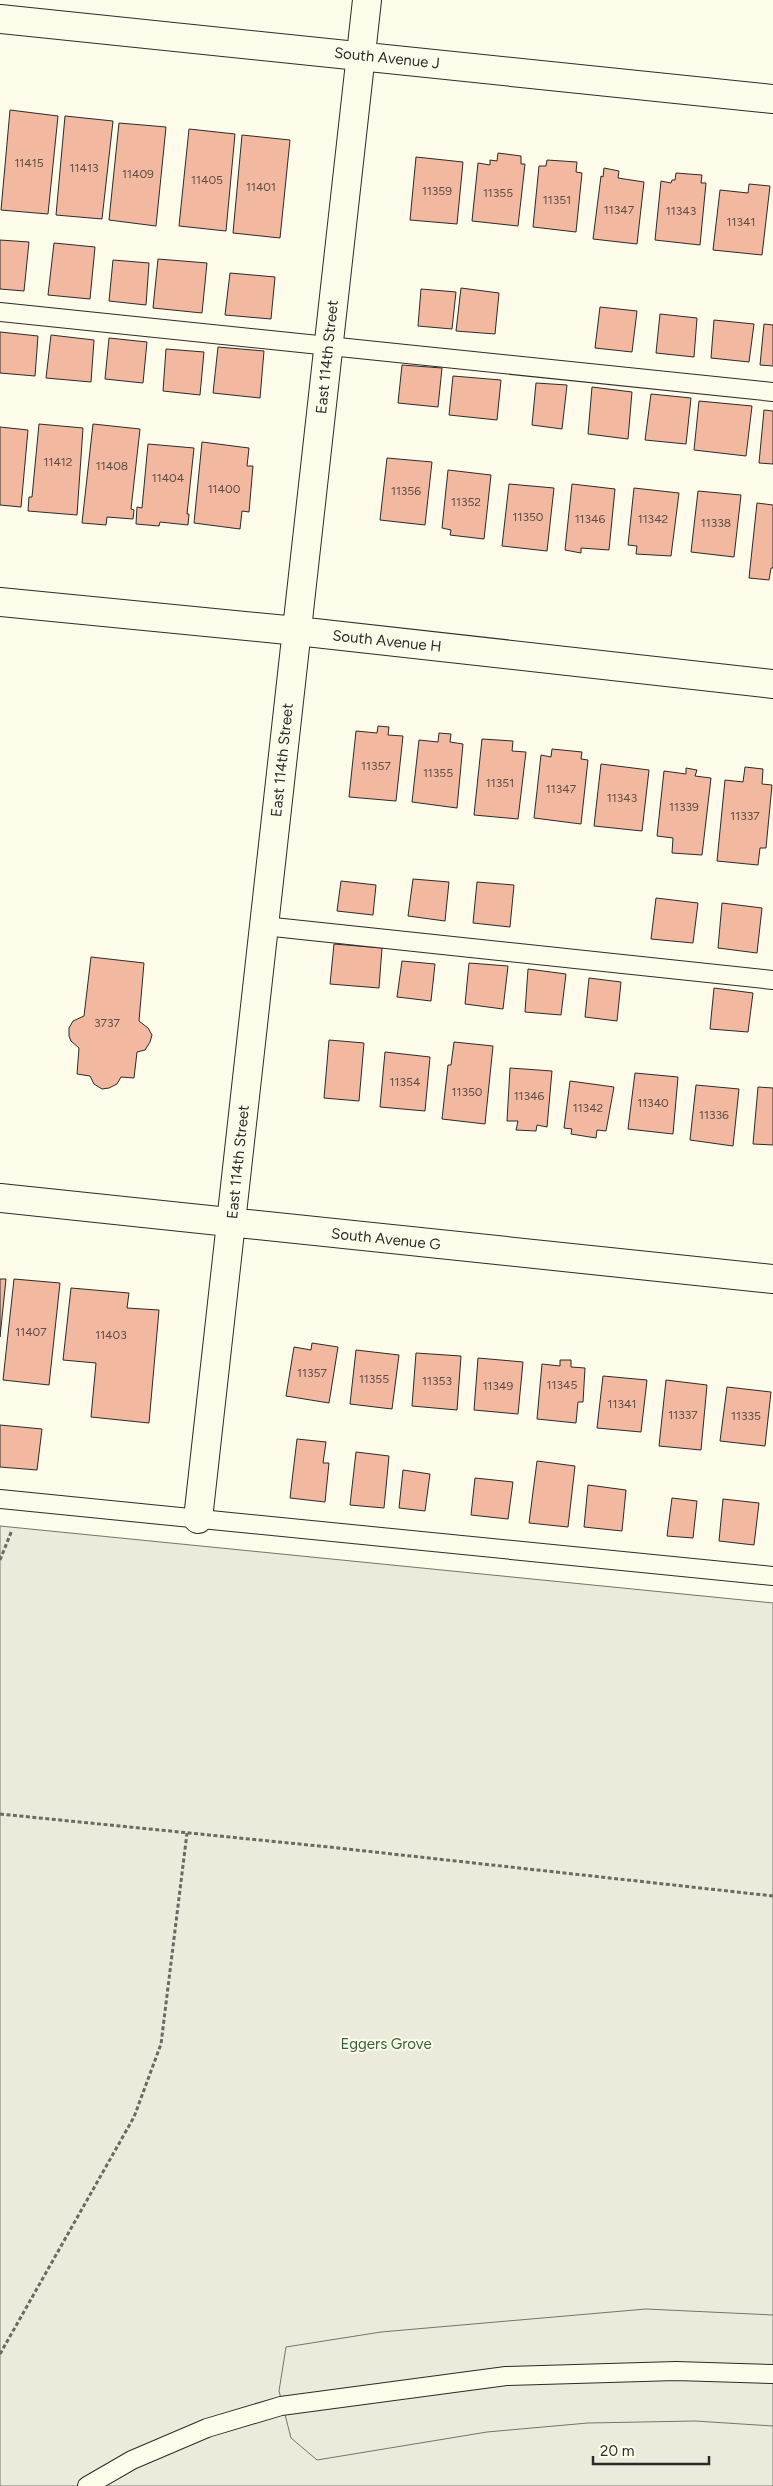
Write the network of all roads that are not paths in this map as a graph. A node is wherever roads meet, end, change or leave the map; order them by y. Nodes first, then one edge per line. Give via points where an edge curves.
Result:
1 (367, 0) edge
2 (0, 19) edge
3 (361, 56) junction
4 (773, 99) edge
5 (0, 312) edge
6 (328, 346) junction
7 (773, 392) edge
8 (0, 602) edge
9 (297, 631) junction
10 (773, 684) edge
11 (264, 926) junction
12 (773, 980) edge
13 (0, 1198) edge
14 (231, 1222) junction
15 (773, 1279) edge
16 (0, 1499) edge
17 (198, 1519) junction
18 (773, 1576) edge
19 (773, 2374) edge
20 (86, 2486) edge

1 - 3 street, East 114th Street
2 - 3 street, South Avenue J
3 - 4 street, South Avenue J
3 - 6 street, East 114th Street
5 - 6 lane
6 - 7 lane
6 - 9 street, East 114th Street
8 - 9 street, South Avenue H
9 - 10 street, South Avenue H
9 - 11 street, East 114th Street
11 - 12 lane
11 - 14 street, East 114th Street
13 - 14 street, South Avenue G
14 - 15 street, South Avenue G
14 - 17 street, East 114th Street
16 - 17 lane
17 - 18 lane
19 - 20 lane via 676,2371 506,2376 281,2406 207,2428 132,2460

